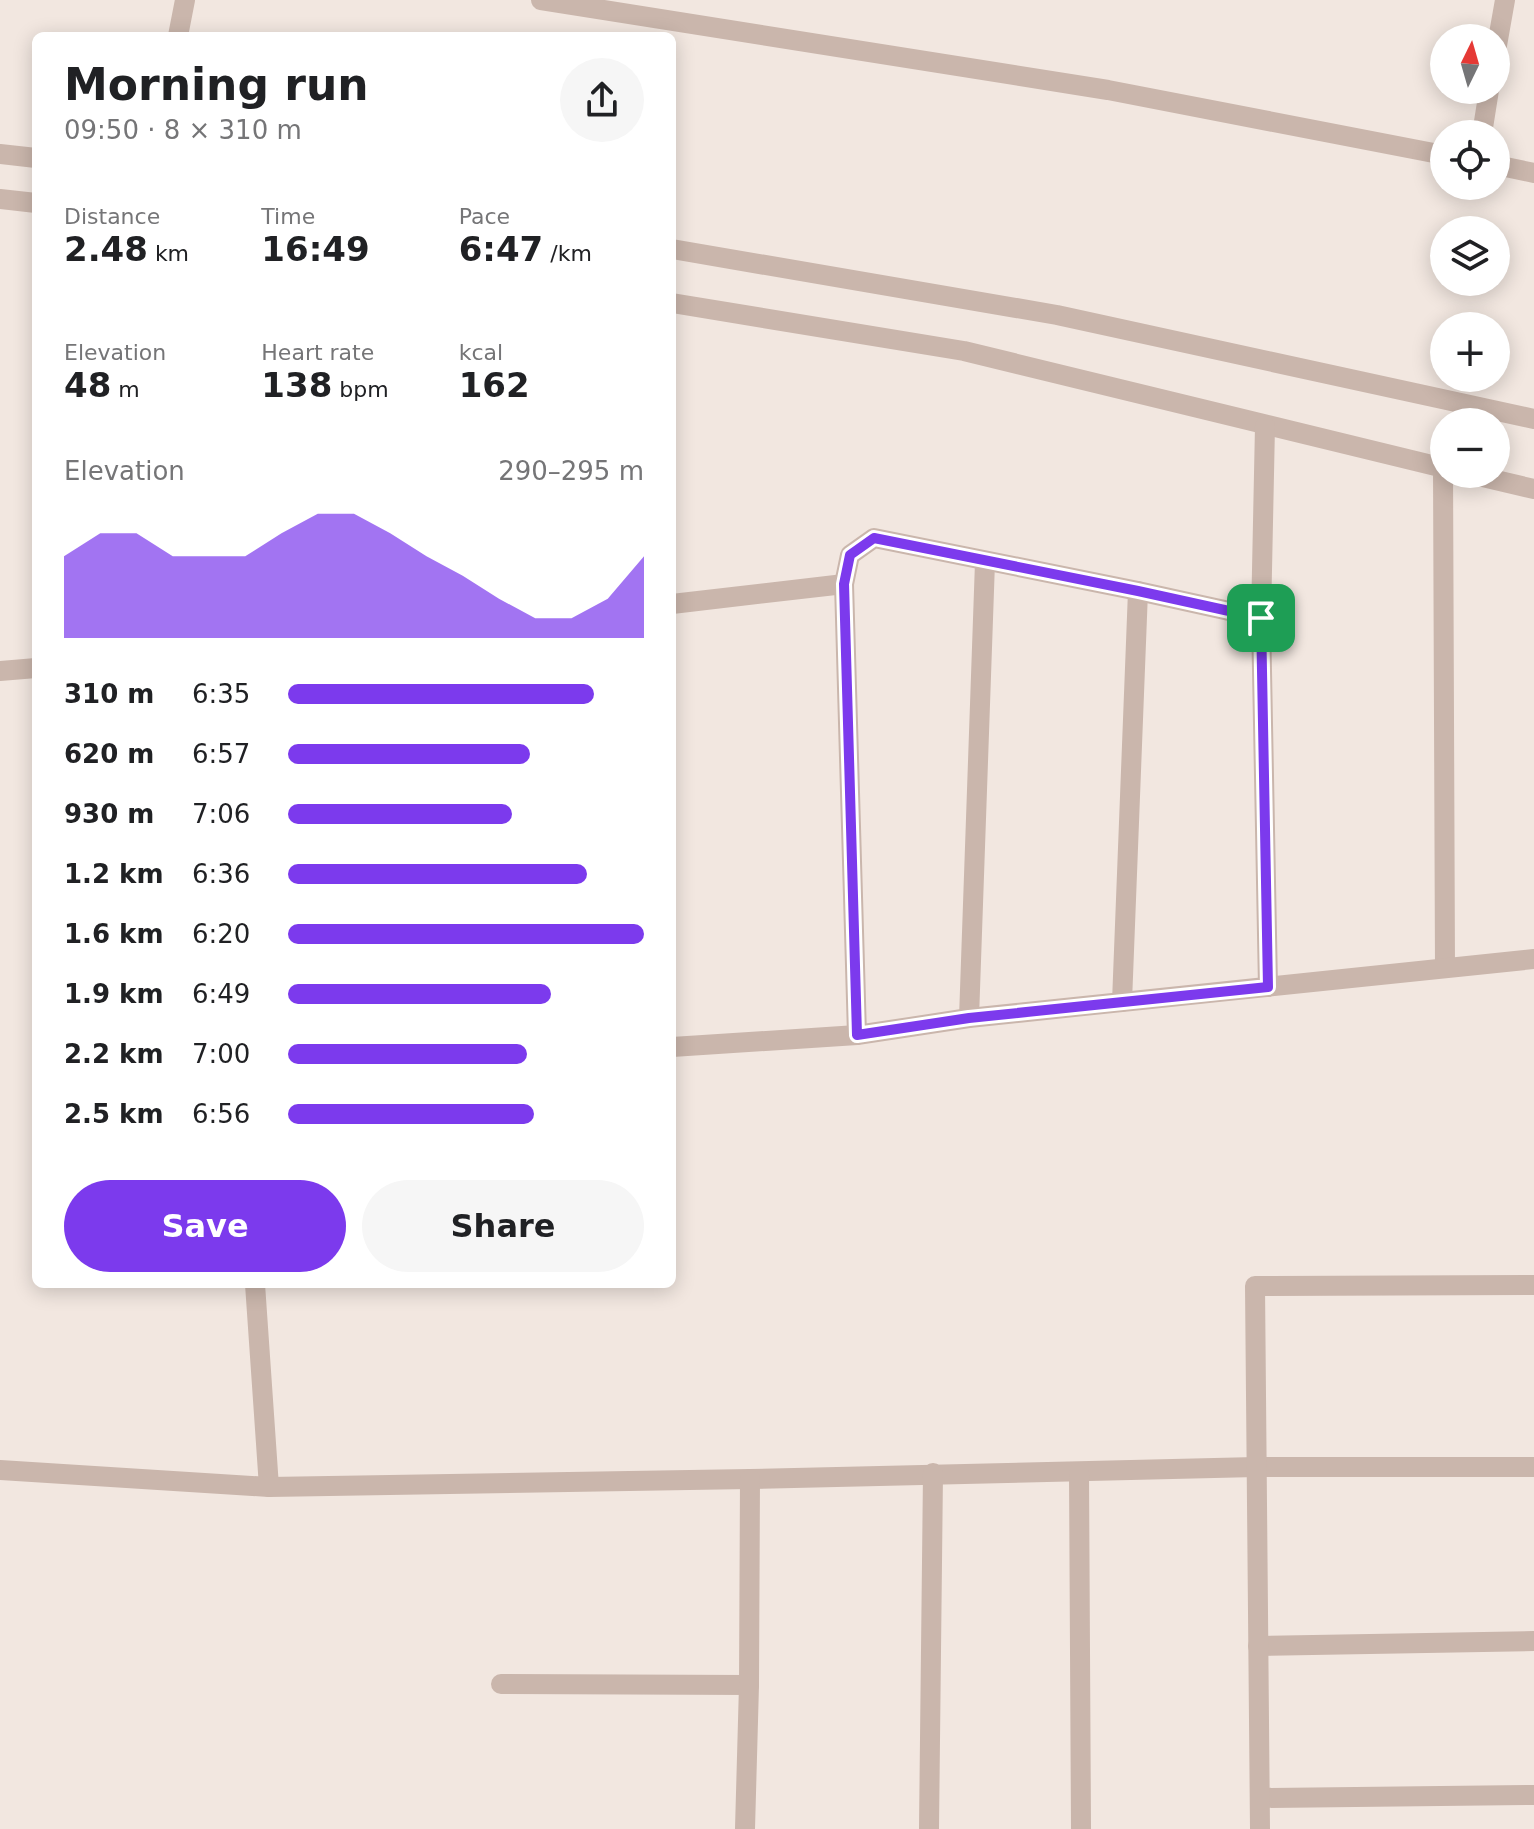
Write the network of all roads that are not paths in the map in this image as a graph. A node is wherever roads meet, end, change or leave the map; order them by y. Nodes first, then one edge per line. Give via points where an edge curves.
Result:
1 (185, 0) edge
2 (541, 0) edge
3 (1505, 0) edge
4 (1501, 24) edge
5 (179, 32) edge
6 (1430, 152) edge
7 (0, 154) edge
8 (32, 158) edge
9 (1510, 168) edge
10 (1534, 173) edge
11 (0, 199) edge
12 (32, 203) edge
13 (676, 250) edge
14 (676, 304) edge
15 (1534, 419) edge
16 (1265, 426) junction
17 (1430, 465) edge
18 (1510, 483) edge
19 (1444, 488) edge
20 (1534, 489) edge
21 (985, 562) junction
22 (844, 584) junction
23 (1138, 591) junction
24 (676, 604) edge
25 (1261, 618) junction
26 (32, 668) edge
27 (0, 671) edge
28 (1534, 959) edge
29 (1445, 967) junction
30 (1268, 987) junction
31 (1122, 1002) junction
32 (969, 1018) junction
33 (857, 1035) junction
34 (676, 1047) edge
35 (1534, 1285) edge
36 (255, 1288) edge
37 (1256, 1467) junction
38 (1534, 1467) edge
39 (0, 1470) edge
40 (1079, 1472) junction
41 (933, 1473) junction
42 (750, 1479) junction
43 (269, 1487) junction
44 (1534, 1641) edge
45 (1258, 1646) junction
46 (501, 1684) dead end
47 (749, 1685) junction
48 (1534, 1795) edge
49 (1260, 1798) junction
50 (745, 1829) edge
51 (929, 1829) edge
52 (1081, 1829) edge
53 (1260, 1829) edge

1 - 5 street
2 - 6 street via 1108,90
3 - 4 street
7 - 8 street
9 - 10 street
11 - 12 street
13 - 15 street via 1057,315
14 - 16 street via 964,351
16 - 17 street
16 - 25 street
18 - 20 street
19 - 29 street
21 - 22 street via 874,538 850,555
21 - 23 street
21 - 32 street
22 - 24 street
22 - 33 street
23 - 25 street
23 - 31 street
25 - 30 street
26 - 27 street
28 - 29 street
29 - 30 street
30 - 31 street
31 - 32 street
32 - 33 street
33 - 34 street
35 - 37 street via 1255,1286
36 - 43 street
37 - 38 street
37 - 40 street
37 - 45 street
39 - 43 street
40 - 41 street
40 - 52 street
41 - 42 street
41 - 51 street
42 - 43 street
42 - 47 street
44 - 45 street
45 - 49 street
46 - 47 street
47 - 50 street
48 - 49 street
49 - 53 street

